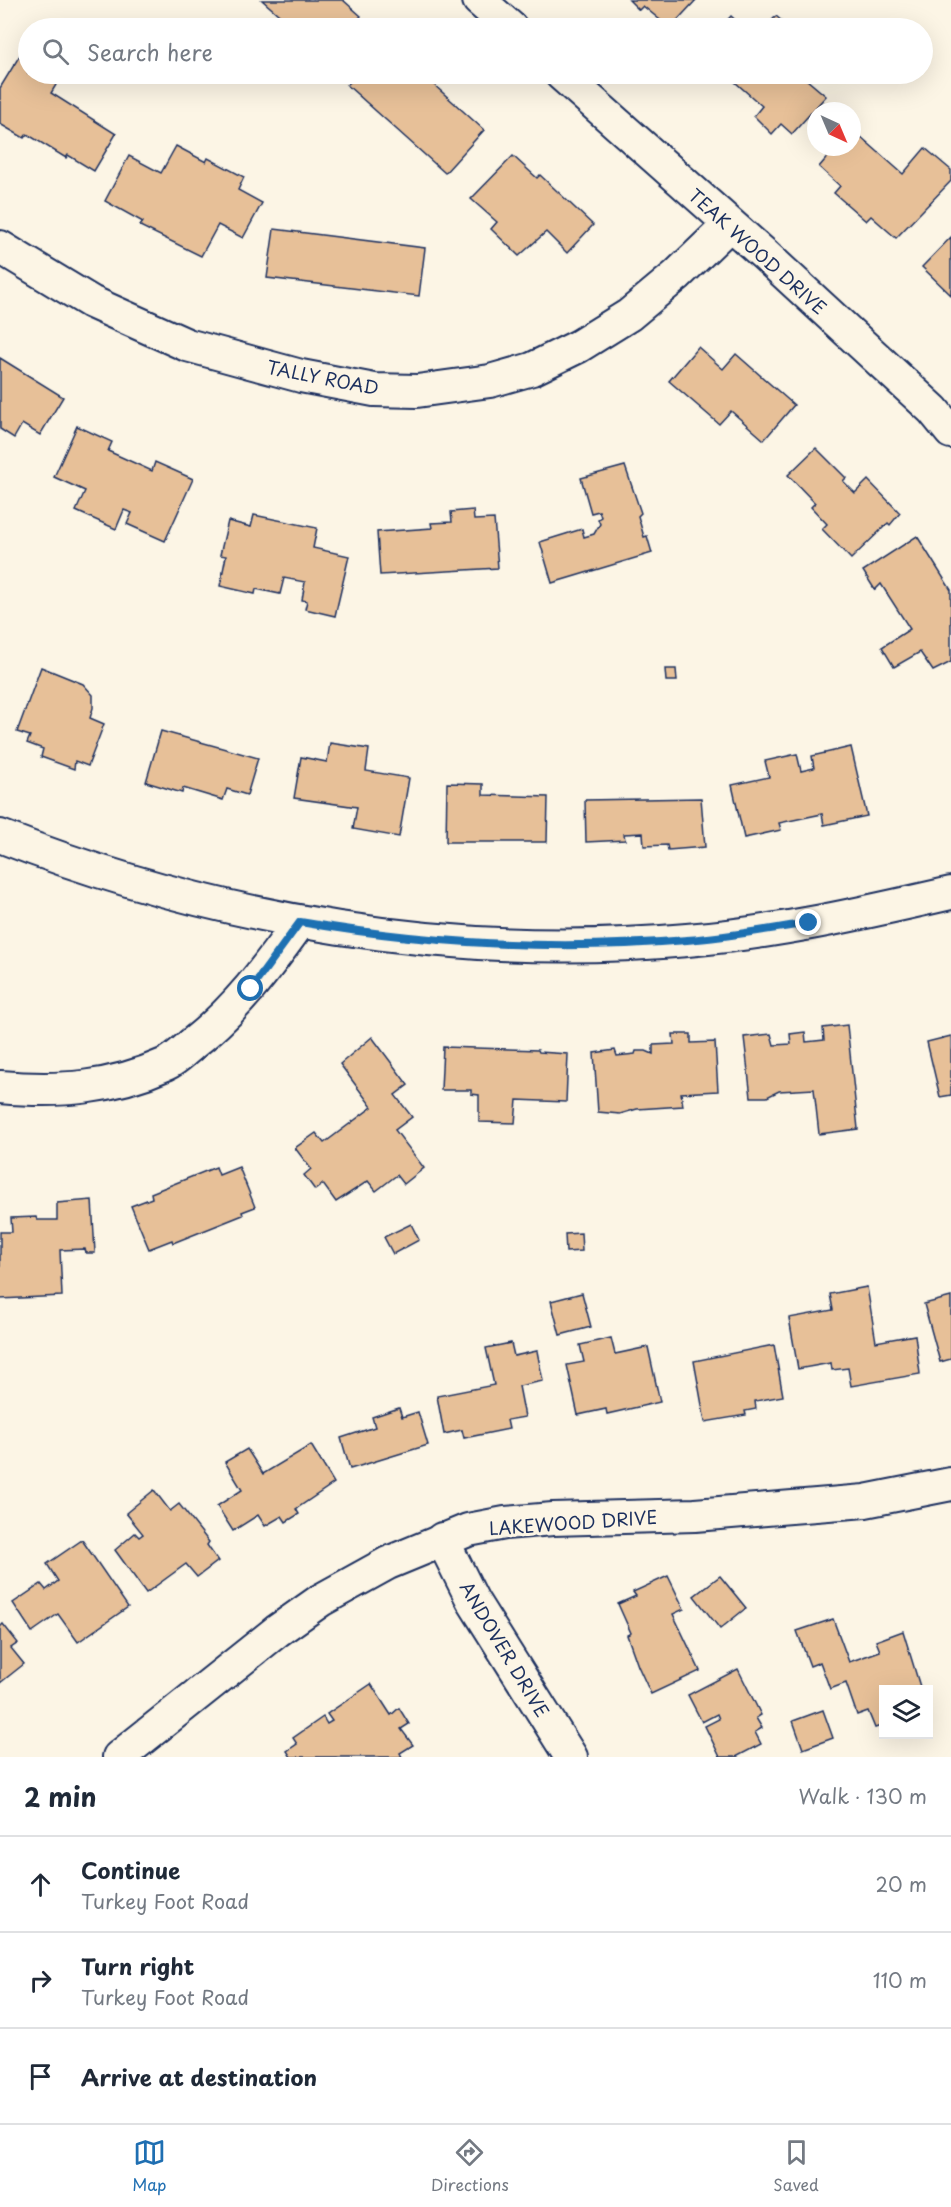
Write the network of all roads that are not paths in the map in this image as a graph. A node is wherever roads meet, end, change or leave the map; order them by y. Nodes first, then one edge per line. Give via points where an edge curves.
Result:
1 (479, 0) edge
2 (500, 18) edge
3 (572, 84) edge
4 (729, 225) junction
5 (0, 247) edge
6 (951, 432) edge
7 (0, 836) edge
8 (951, 893) edge
9 (300, 922) junction
10 (0, 1087) edge
11 (951, 1484) edge
12 (442, 1539) junction
13 (119, 1757) edge
14 (571, 1757) edge

1 - 2 street
3 - 4 street, TEAK WOOD DRIVE
4 - 5 street, TALLY ROAD via 628,315 579,346 532,369 490,381 417,391 374,390 302,376 187,345 91,302
4 - 6 street, TEAK WOOD DRIVE via 933,410
7 - 9 street via 143,886
8 - 9 street via 809,923 688,940 561,946 495,944
9 - 10 street via 251,989 214,1027 168,1064 98,1085 52,1091
11 - 12 street, LAKEWOOD DRIVE via 866,1501 695,1515 505,1523
12 - 13 street, LAKEWOOD DRIVE via 321,1600
12 - 14 street, ANDOVER DRIVE via 473,1601

